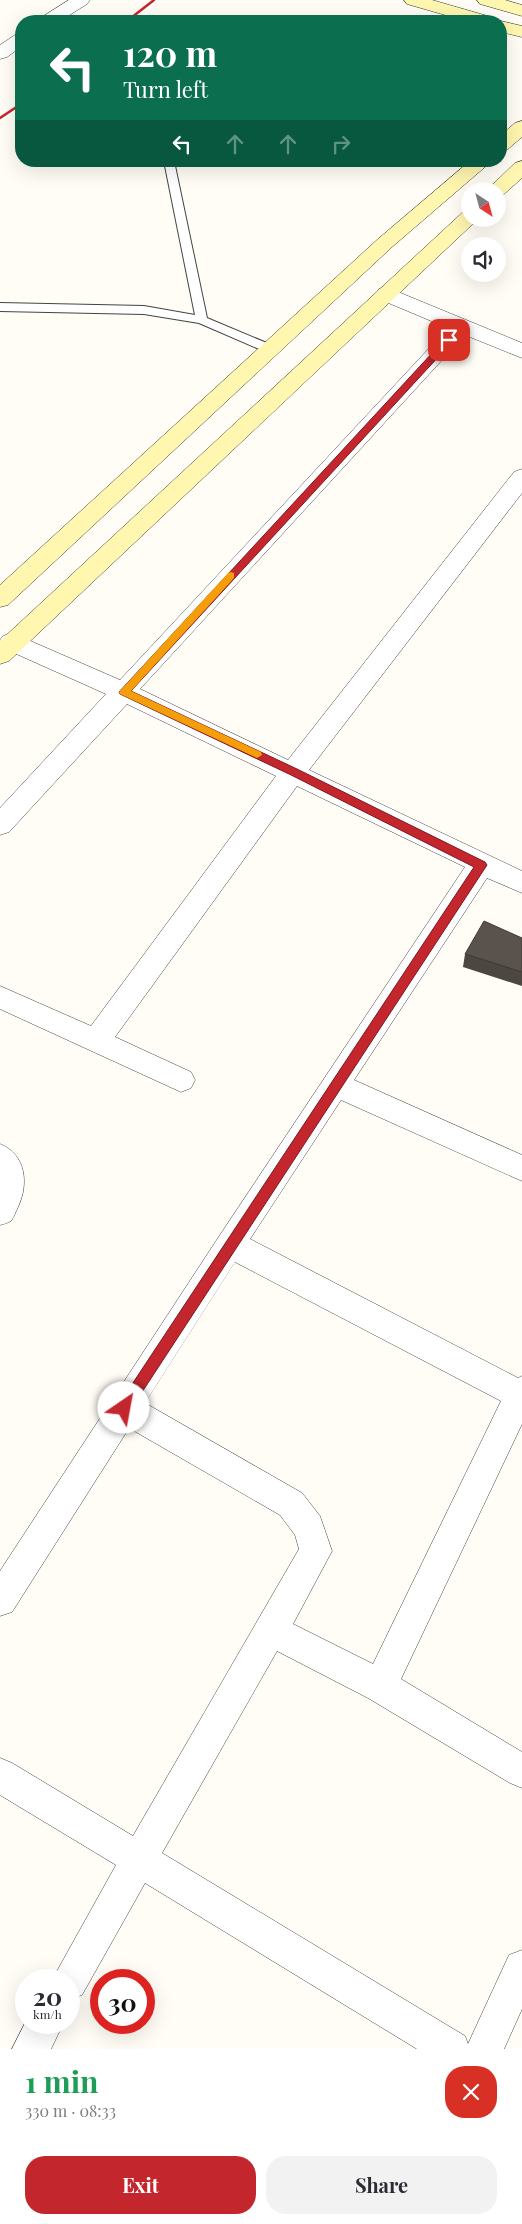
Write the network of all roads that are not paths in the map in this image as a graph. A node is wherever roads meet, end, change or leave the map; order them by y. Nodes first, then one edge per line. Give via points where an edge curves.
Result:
1 (81, 0) edge
2 (413, 0) edge
3 (486, 0) edge
4 (522, 11) edge
5 (57, 15) edge
6 (464, 15) edge
7 (507, 28) edge
8 (522, 32) edge
9 (15, 43) edge
10 (0, 53) edge
11 (522, 127) edge
12 (507, 140) edge
13 (170, 167) edge
14 (475, 167) edge
15 (522, 167) edge
16 (506, 182) edge
17 (461, 224) edge
18 (386, 294) junction
19 (0, 307) edge
20 (202, 320) junction
21 (462, 326) junction
22 (270, 349) junction
23 (522, 351) edge
24 (522, 477) edge
25 (0, 599) edge
26 (6, 648) edge
27 (124, 692) junction
28 (293, 772) junction
29 (0, 825) edge
30 (481, 865) junction
31 (519, 876) edge
32 (0, 997) edge
33 (96, 1041) junction
34 (181, 1080) dead end
35 (335, 1085) junction
36 (0, 1157) edge
37 (522, 1168) edge
38 (0, 1212) edge
39 (230, 1244) junction
40 (521, 1394) edge
41 (124, 1408) junction
42 (0, 1600) edge
43 (270, 1630) junction
44 (380, 1686) junction
45 (522, 1771) edge
46 (0, 1775) edge
47 (139, 1860) junction
48 (522, 1968) edge
49 (76, 1969) edge
50 (39, 2034) edge
51 (31, 2049) edge
52 (452, 2049) edge
53 (485, 2049) edge

1 - 5 street
2 - 6 main road
3 - 4 main road
7 - 8 main road
9 - 10 street
11 - 12 main road
13 - 20 lane
14 - 22 main road via 385,243
15 - 16 main road
17 - 18 main road
18 - 21 street
18 - 26 main road
19 - 20 lane via 144,310
20 - 22 lane
21 - 23 street
21 - 27 street
22 - 25 main road
24 - 28 street
26 - 27 street
27 - 28 street
27 - 29 street
28 - 30 street
28 - 33 street
30 - 31 street
30 - 35 street
32 - 33 street
33 - 34 street
35 - 37 street
35 - 39 street
36 - 38 street via 11,1179 7,1204
39 - 40 street
39 - 41 street
40 - 44 street
41 - 42 street
41 - 43 street via 291,1504 309,1527 316,1551
43 - 44 street
43 - 47 street
44 - 45 street
46 - 47 street
47 - 49 street
47 - 52 street
48 - 53 street
50 - 51 street

